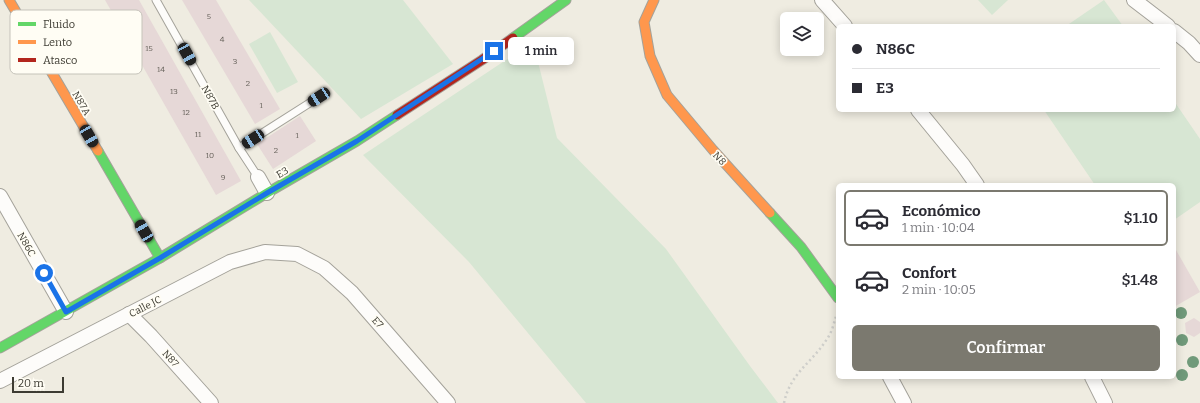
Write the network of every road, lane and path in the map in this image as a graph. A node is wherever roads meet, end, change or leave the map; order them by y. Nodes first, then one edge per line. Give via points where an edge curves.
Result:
1 (9, 0) edge
2 (156, 0) edge
3 (566, 0) edge
4 (654, 0) edge
5 (822, 0) edge
6 (1134, 0) edge
7 (15, 10) edge
8 (843, 24) edge
9 (1165, 24) edge
10 (1176, 32) edge
11 (1195, 40) edge
12 (1200, 55) edge
13 (52, 74) edge
14 (319, 97) dead end
15 (920, 112) edge
16 (239, 148) junction
17 (258, 177) joint
18 (976, 183) edge
19 (267, 193) junction
20 (0, 196) edge
21 (297, 254) joint
22 (160, 258) junction
23 (836, 295) edge
24 (66, 312) junction
25 (129, 314) junction
26 (836, 316) edge
27 (0, 348) edge
28 (891, 379) edge
29 (1093, 379) edge
30 (0, 381) edge
31 (211, 403) edge
32 (448, 403) edge
33 (784, 403) edge
34 (904, 403) edge
35 (1105, 403) edge

1 - 7 street, N87A
2 - 16 lane, N87B
3 - 19 street, E3 via 482,60 357,141
4 - 23 street, N8 via 644,22 650,56 667,95 801,247
5 - 8 street
6 - 9 street
10 - 11 street
11 - 12 street
13 - 22 street, N87A
14 - 16 lane
15 - 18 street
16 - 17 lane, N87B
17 - 19 street, N87B
19 - 22 street, E3
20 - 24 street, N86C
21 - 25 street, Calle JC via 265,252 230,262
21 - 32 street, E7 via 324,268 352,293
22 - 24 street, E3
24 - 27 street, E3
25 - 30 street, Calle JC
25 - 31 street, N87
26 - 33 path via 828,338 795,376
28 - 34 street
29 - 35 street

